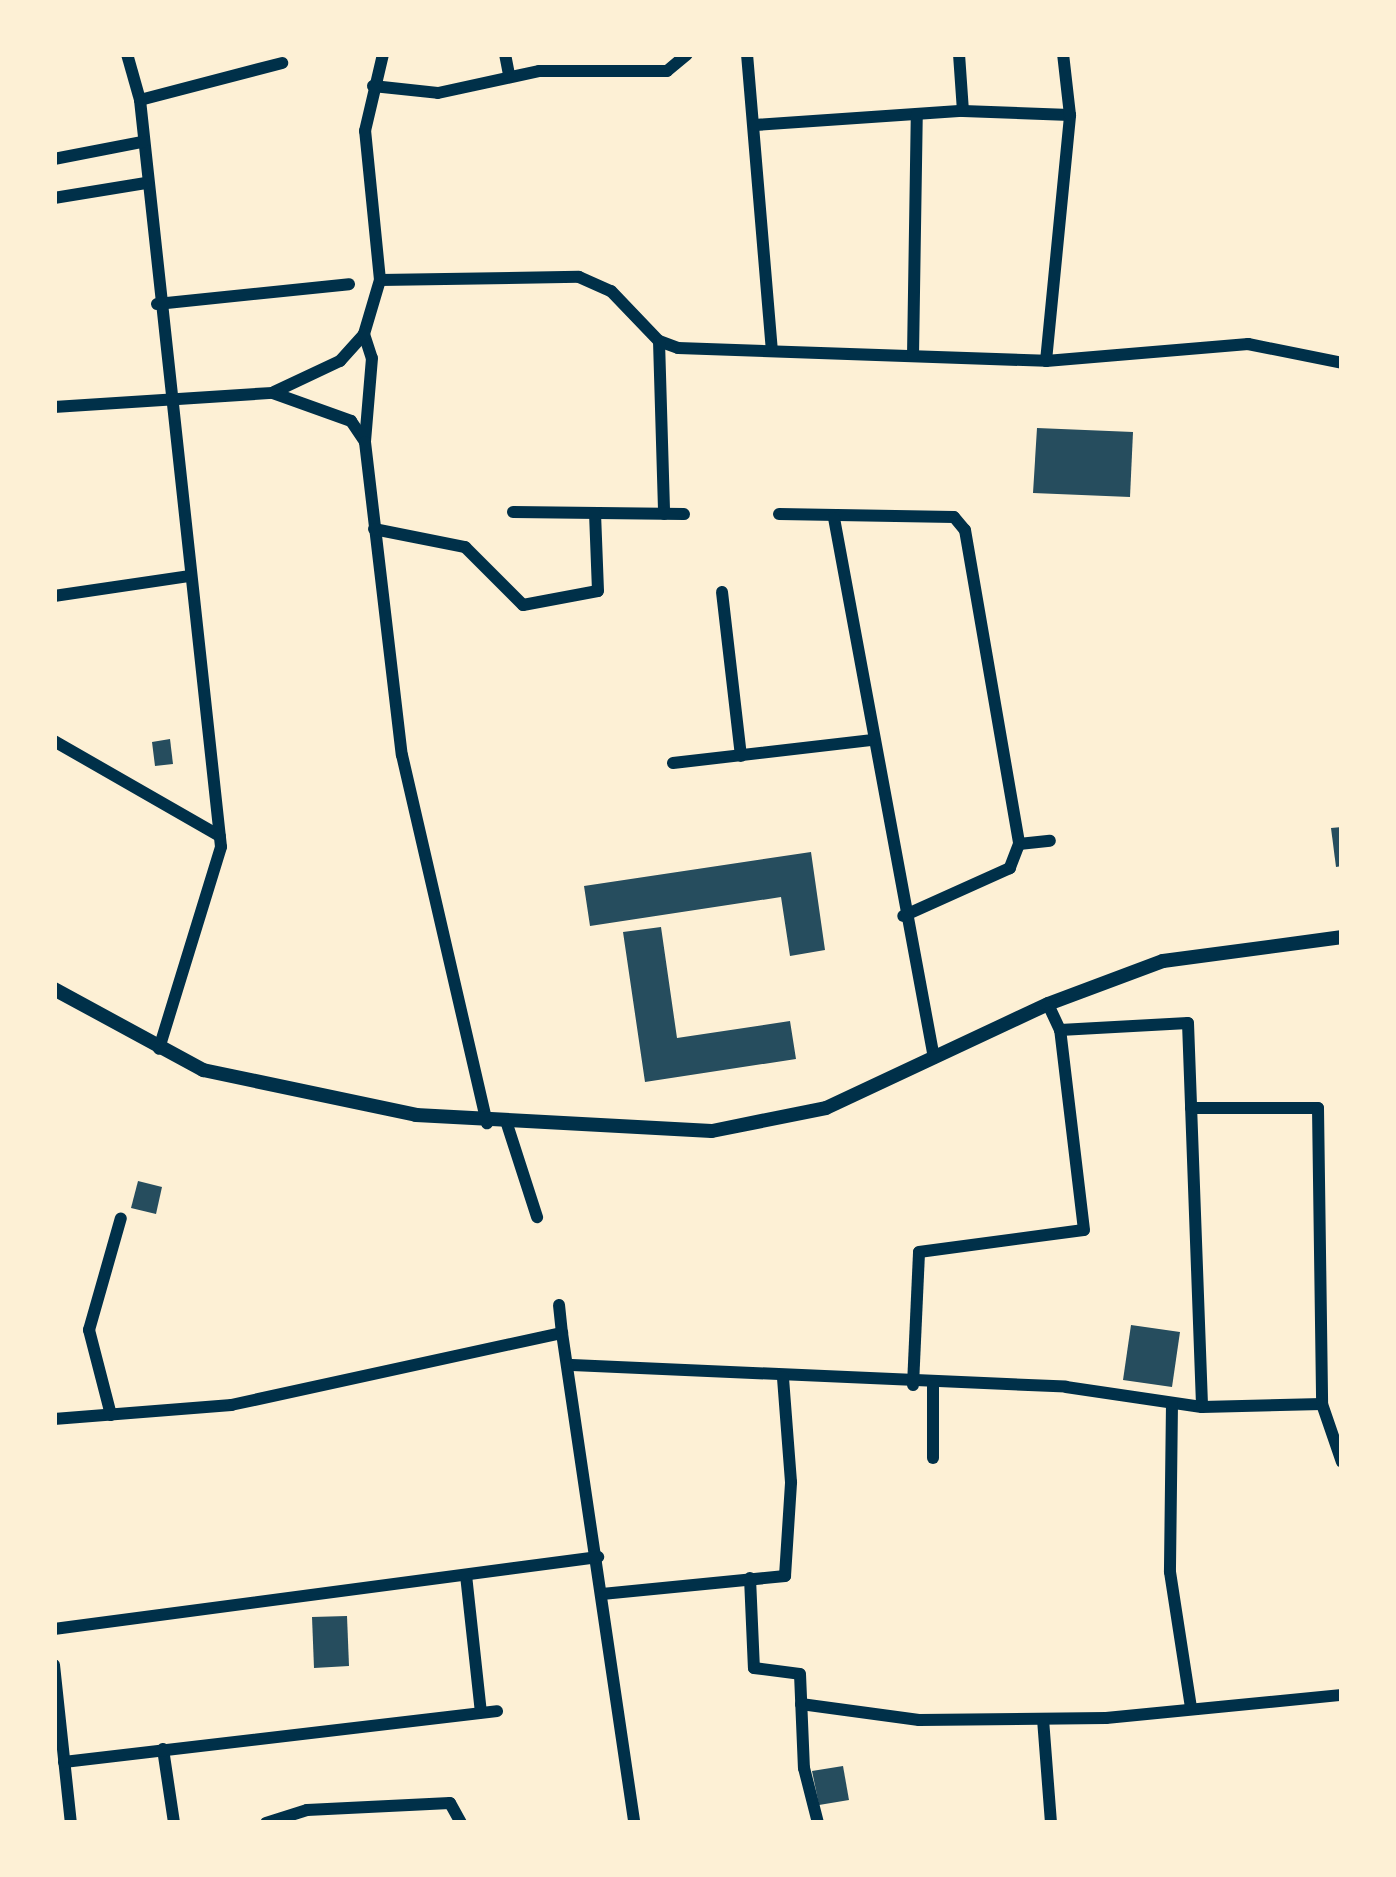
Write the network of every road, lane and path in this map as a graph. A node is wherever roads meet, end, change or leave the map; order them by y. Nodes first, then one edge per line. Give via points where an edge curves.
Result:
1 (127, 54) edge
2 (383, 54) edge
3 (506, 54) edge
4 (687, 54) edge
5 (747, 54) edge
6 (959, 54) edge
7 (1063, 54) edge
8 (282, 63) dead end
9 (509, 75) junction
10 (373, 86) junction
11 (140, 100) junction
12 (963, 111) junction
13 (917, 114) junction
14 (1070, 116) junction
15 (755, 125) junction
16 (142, 142) junction
17 (54, 159) edge
18 (146, 182) junction
19 (54, 199) edge
20 (380, 280) junction
21 (350, 284) dead end
22 (157, 304) junction
23 (364, 334) junction
24 (658, 341) junction
25 (772, 351) junction
26 (914, 356) junction
27 (1046, 361) junction
28 (1342, 363) edge
29 (273, 393) junction
30 (167, 395) junction
31 (54, 406) edge
32 (365, 442) junction
33 (513, 512) dead end
34 (595, 514) junction
35 (664, 514) junction
36 (684, 514) dead end
37 (779, 514) dead end
38 (833, 518) junction
39 (374, 529) junction
40 (189, 576) junction
41 (722, 592) dead end
42 (54, 596) edge
43 (871, 740) junction
44 (54, 741) edge
45 (741, 756) junction
46 (673, 763) dead end
47 (220, 836) junction
48 (1050, 841) dead end
49 (1019, 844) junction
50 (903, 916) junction
51 (1342, 937) edge
52 (54, 989) edge
53 (1048, 1004) junction
54 (1060, 1030) junction
55 (159, 1049) junction
56 (934, 1058) junction
57 (1191, 1108) junction
58 (487, 1123) junction
59 (507, 1124) junction
60 (538, 1217) dead end
61 (121, 1218) dead end
62 (559, 1305) dead end
63 (562, 1333) junction
64 (572, 1365) junction
65 (783, 1377) junction
66 (913, 1385) junction
67 (933, 1386) junction
68 (1172, 1403) junction
69 (1322, 1404) junction
70 (1202, 1407) junction
71 (111, 1414) junction
72 (54, 1419) edge
73 (1341, 1451) edge
74 (933, 1458) dead end
75 (1342, 1462) edge
76 (598, 1557) junction
77 (466, 1575) junction
78 (750, 1578) junction
79 (602, 1594) junction
80 (54, 1629) edge
81 (54, 1665) edge
82 (1342, 1695) edge
83 (801, 1704) junction
84 (1191, 1707) junction
85 (497, 1711) dead end
86 (482, 1712) junction
87 (1043, 1718) junction
88 (164, 1749) junction
89 (64, 1762) junction
90 (71, 1823) edge
91 (174, 1823) edge
92 (266, 1823) edge
93 (461, 1823) edge
94 (631, 1823) edge
95 (818, 1823) edge
96 (1051, 1823) edge

1 - 11 street
2 - 10 street
3 - 9 street
4 - 9 street via 668,71
5 - 15 street
6 - 12 street
7 - 14 street
8 - 11 street
9 - 10 street via 438,93
10 - 20 street via 365,131
11 - 16 street
12 - 13 street
12 - 14 street
13 - 15 street
13 - 26 street
14 - 27 street
15 - 25 street
16 - 17 street
16 - 18 street
18 - 19 street
18 - 22 street
20 - 23 street
20 - 24 street via 579,277 611,291
21 - 22 street
22 - 30 street
23 - 29 street via 340,362
23 - 32 street via 372,358
24 - 25 street
24 - 35 street
25 - 26 street
26 - 27 street
27 - 28 street via 1248,344
29 - 30 street
29 - 32 street via 351,421
30 - 31 street
30 - 40 street
32 - 39 street
33 - 34 street
34 - 35 street
34 - 39 street via 598,590 523,605 465,547
35 - 36 street
37 - 38 street
38 - 43 street
38 - 49 street via 961,521
39 - 58 street via 403,755
40 - 42 street
40 - 47 street
41 - 45 street
43 - 45 street
43 - 50 street
44 - 47 street
45 - 46 street
47 - 55 street
48 - 49 street
49 - 50 street via 1010,868
50 - 56 street
51 - 53 street via 1162,962
52 - 55 street
53 - 54 street
53 - 56 street
54 - 57 street via 1188,1023
54 - 66 street via 1084,1230 920,1252
55 - 58 street via 203,1070
56 - 59 street via 766,1126
57 - 69 street via 1319,1111
57 - 70 street
58 - 59 street
59 - 60 street
61 - 71 street via 89,1330
62 - 63 street
63 - 64 street
63 - 71 street via 274,1398
64 - 65 street
64 - 76 street
65 - 66 street
65 - 78 street via 791,1482 785,1576
66 - 67 street
67 - 68 street via 1066,1387
67 - 74 street
68 - 70 street
68 - 84 street via 1170,1572
69 - 70 street
69 - 73 street
71 - 72 street
73 - 75 street
76 - 77 street
76 - 79 street
77 - 80 street
77 - 86 street
78 - 79 street
78 - 83 street via 754,1669 799,1672
79 - 94 street
81 - 89 street
82 - 84 street
83 - 87 street via 919,1720
83 - 95 street via 804,1768
84 - 87 street
85 - 86 street
86 - 88 street
87 - 96 street
88 - 89 street
88 - 91 street
89 - 90 street
92 - 93 street via 307,1810 455,1804

